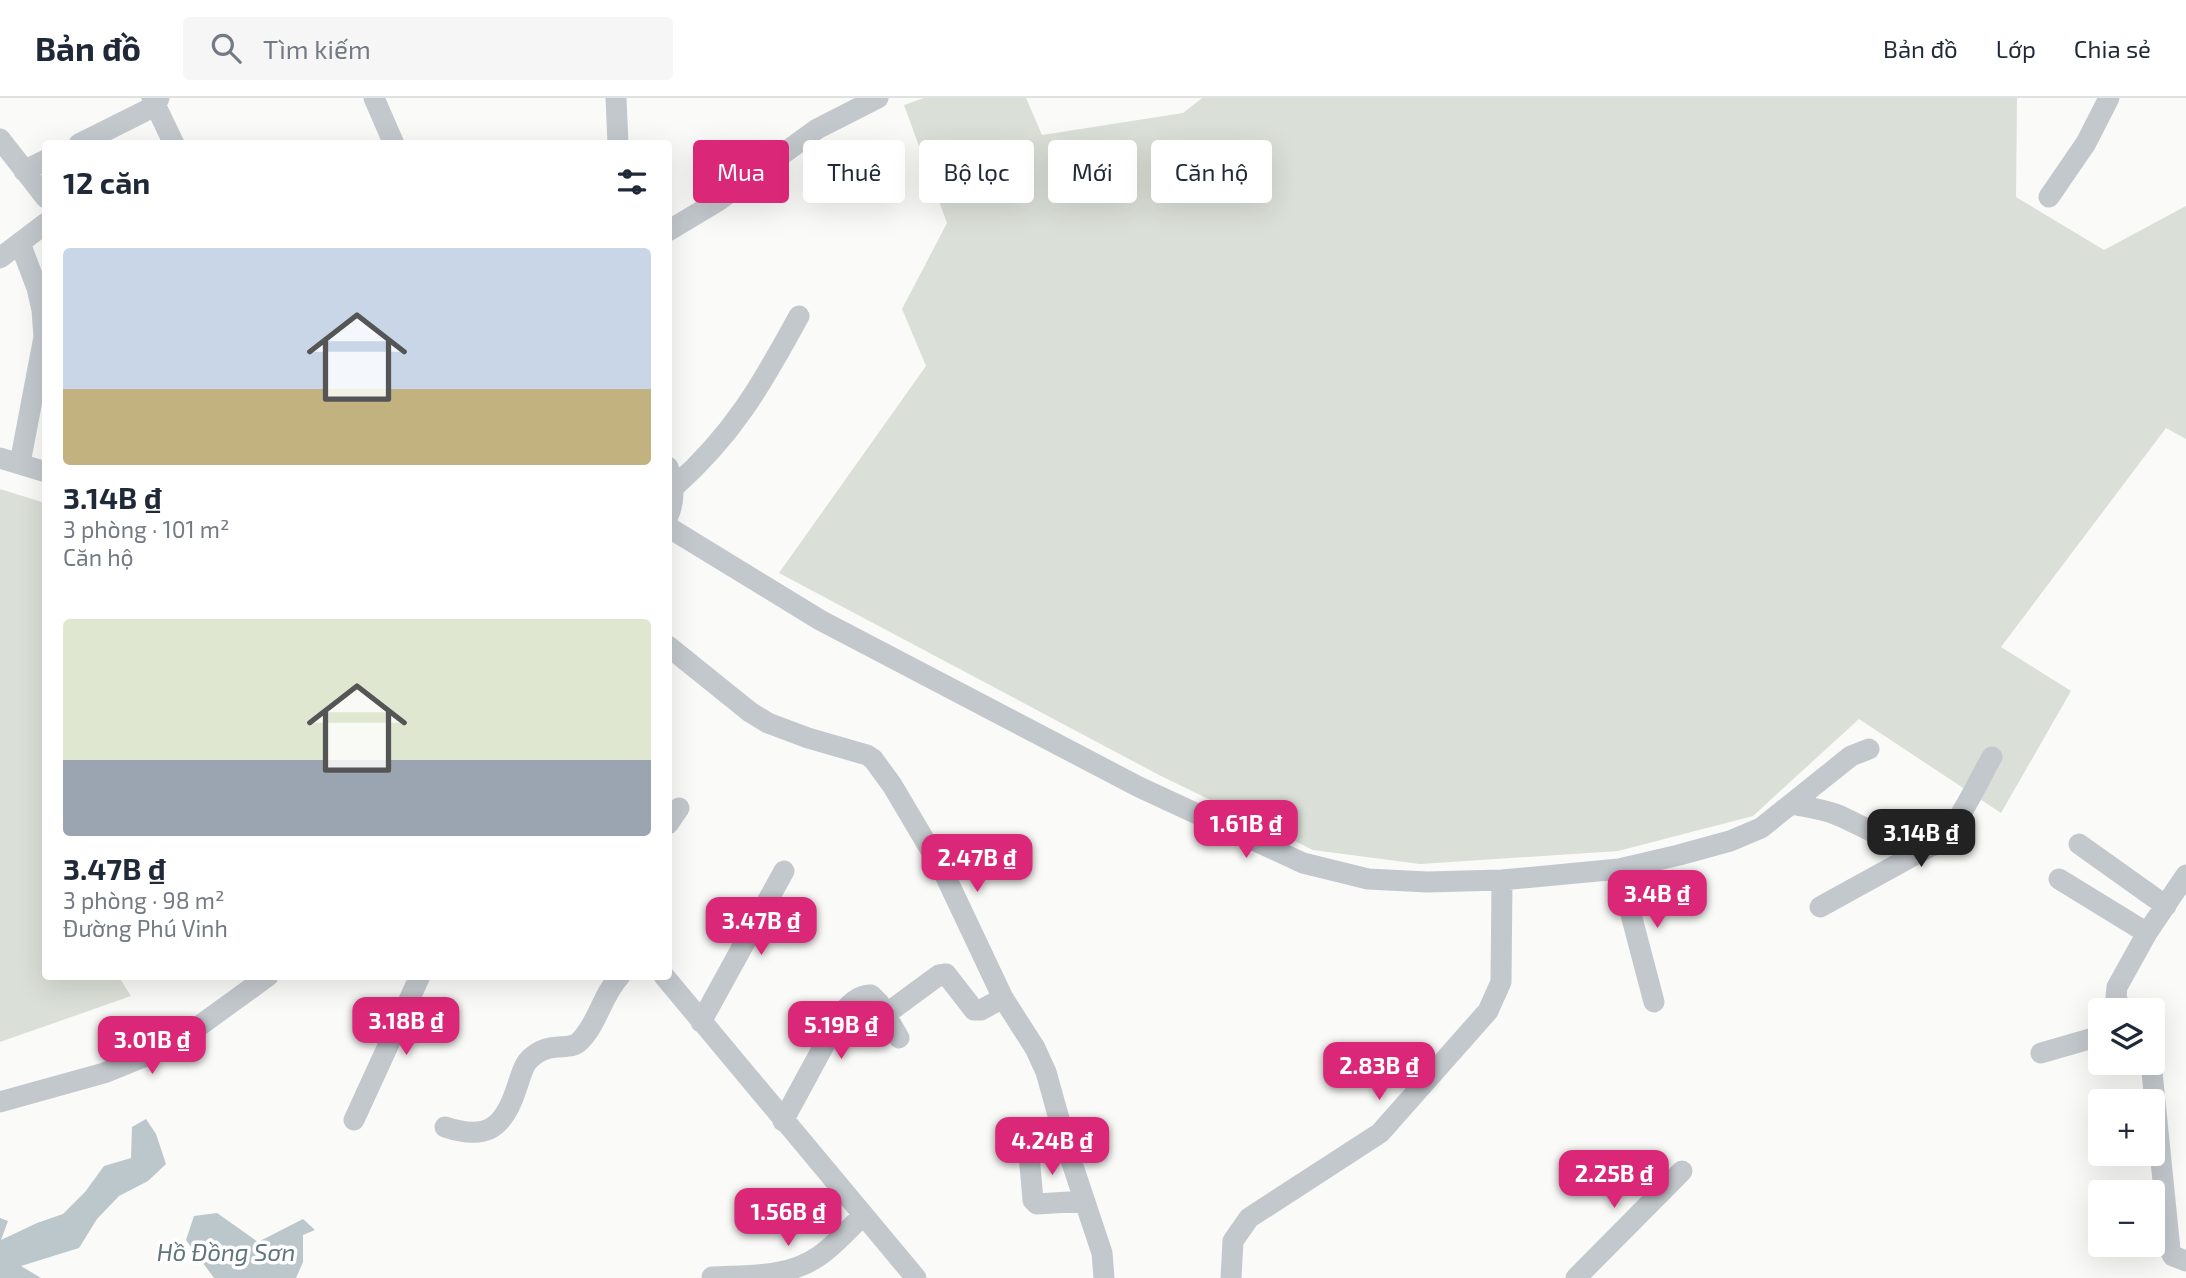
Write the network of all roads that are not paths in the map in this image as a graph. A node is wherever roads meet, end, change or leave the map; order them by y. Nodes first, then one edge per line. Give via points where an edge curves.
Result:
1 (374, 98) edge
2 (617, 98) edge
3 (878, 98) edge
4 (2109, 98) edge
5 (155, 101) edge
6 (0, 139) edge
7 (86, 140) edge
8 (171, 140) edge
9 (392, 140) edge
10 (618, 140) edge
11 (42, 162) edge
12 (24, 170) junction
13 (42, 193) edge
14 (2049, 197) dead end
15 (42, 226) edge
16 (672, 229) edge
17 (20, 243) junction
18 (0, 258) edge
19 (42, 310) edge
20 (799, 316) dead end
21 (42, 344) edge
22 (10, 461) edge
23 (42, 471) edge
24 (672, 476) edge
25 (672, 529) edge
26 (672, 649) edge
27 (1869, 749) dead end
28 (1992, 757) dead end
29 (1792, 804) junction
30 (2079, 844) dead end
31 (1929, 847) junction
32 (1619, 869) junction
33 (784, 871) dead end
34 (2186, 875) edge
35 (2059, 879) dead end
36 (1502, 880) junction
37 (2165, 906) junction
38 (1820, 907) dead end
39 (2147, 933) junction
40 (262, 980) edge
41 (418, 980) edge
42 (616, 980) edge
43 (667, 980) edge
44 (1003, 998) junction
45 (2117, 998) edge
46 (1654, 1002) dead end
47 (886, 1014) junction
48 (701, 1022) junction
49 (899, 1038) dead end
50 (2088, 1039) edge
51 (2041, 1053) dead end
52 (2152, 1075) edge
53 (0, 1102) edge
54 (354, 1120) dead end
55 (783, 1121) junction
56 (445, 1127) dead end
57 (1028, 1143) dead end
58 (1682, 1171) dead end
59 (1085, 1201) junction
60 (863, 1215) junction
61 (2186, 1261) edge
62 (712, 1277) edge
63 (916, 1278) edge
64 (1104, 1278) edge
65 (1231, 1278) edge
66 (1576, 1278) edge

1 - 9 street
2 - 10 street
3 - 16 street via 817,129
4 - 14 street via 2086,143
5 - 7 street
5 - 8 street
6 - 12 street
11 - 12 street
12 - 13 street
15 - 17 street
17 - 18 street
17 - 19 street
20 - 24 street via 734,425 711,452
21 - 22 street
22 - 23 street
25 - 36 street via 820,620 995,714 1303,863 1368,879
26 - 44 street via 768,723 873,759 943,870
27 - 29 street via 1851,756
28 - 31 street via 1954,824
29 - 31 street via 1836,814 1912,846
29 - 32 street via 1761,828 1730,841
30 - 37 street
31 - 38 street
32 - 36 street
32 - 46 street
33 - 48 street
34 - 37 street
35 - 39 street
36 - 65 street via 1501,982 1488,1011 1380,1133 1249,1219 1233,1241
37 - 39 street
39 - 45 street
40 - 53 street via 173,1045 104,1073
41 - 54 street
42 - 56 street via 579,1043 538,1051 525,1065 510,1110 496,1125 479,1133
43 - 48 street
44 - 47 street via 974,1010 946,974
44 - 59 street via 1046,1072
47 - 49 street
47 - 55 street via 876,998 868,995 848,1006
48 - 55 street
50 - 51 street
52 - 61 street via 2170,1250
55 - 60 street
57 - 59 street via 1033,1200 1037,1204
58 - 66 street
59 - 64 street via 1102,1253
60 - 62 street via 831,1247 801,1266 770,1274
60 - 63 street

